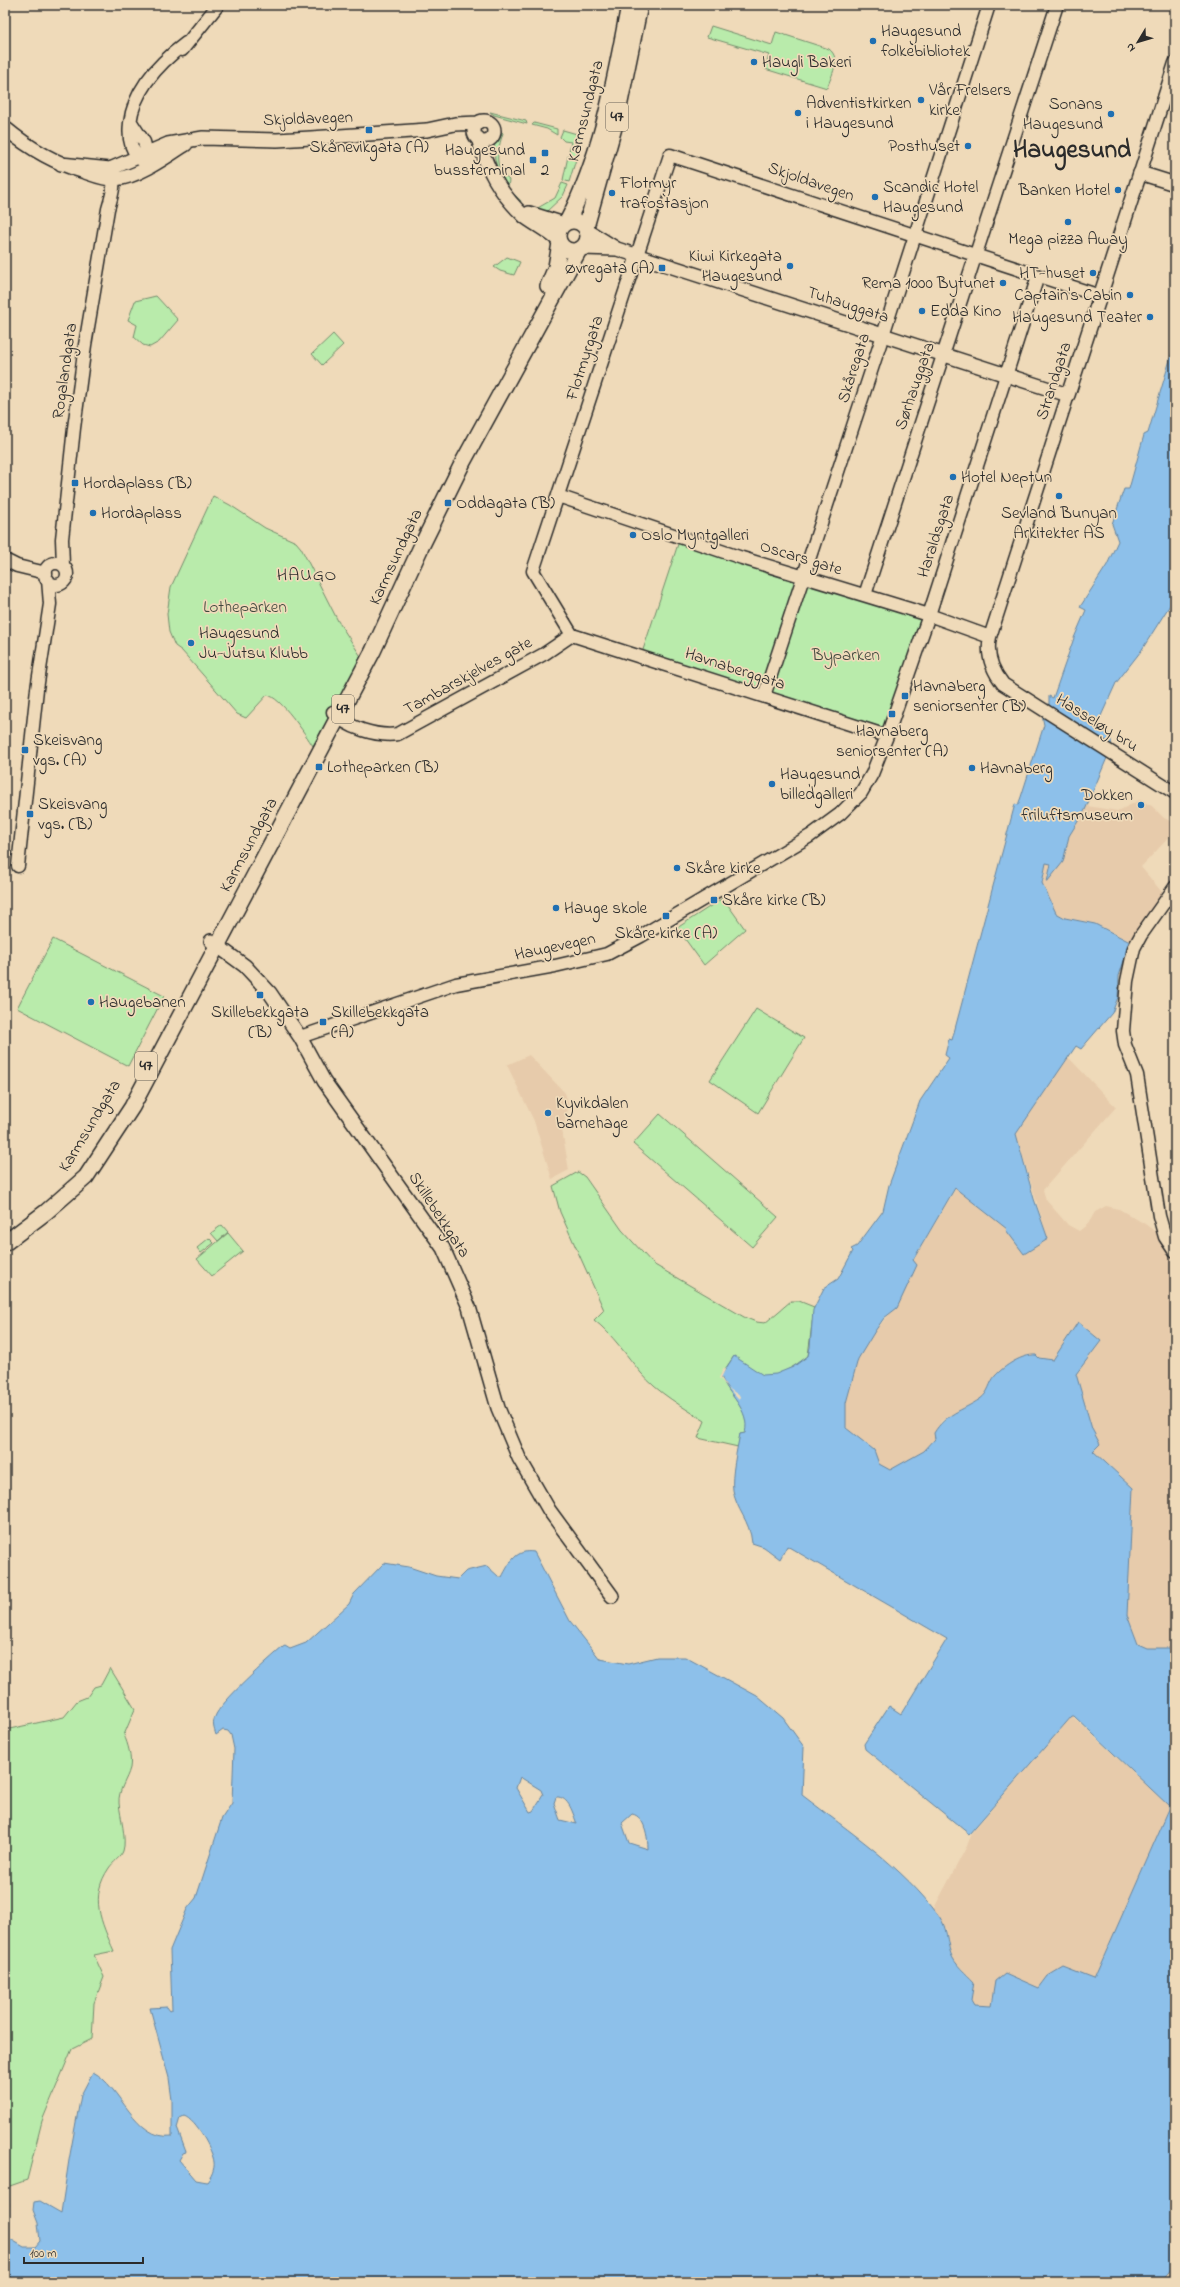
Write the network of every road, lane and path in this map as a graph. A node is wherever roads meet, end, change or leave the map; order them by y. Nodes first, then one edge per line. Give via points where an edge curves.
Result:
1 (218, 5) edge
2 (629, 5) edge
3 (640, 5) edge
4 (989, 5) edge
5 (1057, 5) edge
6 (1175, 63) edge
7 (5, 128) edge
8 (477, 132) junction
9 (492, 137) junction
10 (190, 140) junction
11 (142, 155) junction
12 (670, 155) joint
13 (149, 166) junction
14 (1140, 173) junction
15 (110, 175) junction
16 (494, 178) junction
17 (1175, 184) edge
18 (519, 209) junction
19 (565, 223) junction
20 (587, 229) junction
21 (915, 235) junction
22 (559, 242) junction
23 (580, 249) junction
24 (617, 249) junction
25 (637, 255) junction
26 (976, 256) junction
27 (1038, 276) junction
28 (1100, 296) junction
29 (883, 335) junction
30 (944, 354) junction
31 (1006, 375) junction
32 (1068, 395) junction
33 (558, 496) junction
34 (5, 560) edge
35 (59, 564) junction
36 (47, 576) junction
37 (804, 577) junction
38 (62, 583) junction
39 (865, 595) junction
40 (50, 604) junction
41 (929, 615) junction
42 (572, 634) junction
43 (990, 637) junction
44 (1003, 684) joint
45 (764, 696) junction
46 (338, 714) junction
47 (887, 736) junction
48 (1174, 793) edge
49 (18, 866) dead end
50 (1175, 887) edge
51 (214, 943) junction
52 (300, 1037) junction
53 (5, 1242) edge
54 (1175, 1252) edge
55 (614, 1594) dead end

1 - 11 street via 174,61 135,104 131,112 131,122 144,142
2 - 19 main road, Karmsundgata / 47 via 612,92 592,166 582,192
3 - 20 main road, Karmsundgata / 47 via 617,117
4 - 21 street, Skåregata
5 - 26 street, Sørhauggata
6 - 14 street, Strandgata
7 - 15 main road, Skjoldavegen via 32,150 60,164
8 - 9 main road via 484,140
8 - 9 main road via 485,121 490,123 494,131
8 - 10 main road, Skjoldavegen via 443,126 427,130 277,140
8 - 16 main road via 488,169
9 - 16 main road
10 - 11 main road, Skjoldavegen via 168,144
10 - 13 main road, Skjoldavegen
11 - 13 street
11 - 15 main road, Skjoldavegen
12 - 21 street, Skjoldavegen
12 - 25 street, Flotmyrgata
13 - 15 main road, Skjoldavegen via 130,175
14 - 17 main road
14 - 28 main road, Strandgata
15 - 35 street, Rogalandgata via 105,193 108,209 85,345
16 - 18 main road via 504,194
18 - 19 main road via 541,218
18 - 22 main road
19 - 20 main road via 577,221
19 - 22 main road, 47 via 558,233
20 - 23 main road, 47 via 588,239
20 - 24 main road, Tuhauggata
21 - 26 street, Skjoldavegen
21 - 29 street, Skåregata
22 - 23 main road via 570,251
22 - 46 main road, Karmsundgata / 47 via 556,267 545,296 449,477
23 - 24 main road, Tuhauggata
23 - 46 main road, Karmsundgata / 47 via 463,462 420,547 373,651
24 - 25 main road, Tuhauggata
25 - 29 main road, Tuhauggata
25 - 33 street, Flotmyrgata
26 - 27 street, Skjoldavegen
26 - 30 street, Sørhauggata
27 - 28 street, Skjoldavegen
27 - 31 street, Haraldsgata
28 - 32 main road, Strandgata
29 - 30 main road, Tuhauggata
29 - 37 street, Skåregata
30 - 31 main road, Tuhauggata
30 - 39 street, Sørhauggata
31 - 32 main road, Tuhauggata
31 - 41 street, Haraldsgata
32 - 43 street, Strandgata
33 - 37 street, Oscars gate
33 - 42 street, Flotmyrgata via 533,571
34 - 36 street
35 - 36 street via 48,567
35 - 38 street via 67,575
36 - 38 street via 54,584
36 - 40 street
37 - 39 street, Oscars gate
37 - 45 street, Skåregata
38 - 40 street
39 - 41 street, Oscars gate
40 - 49 street via 38,682
41 - 43 street, Oscars gate
41 - 47 street, Haraldsgata
42 - 45 street, Havnaberggata
42 - 46 street, Tambarskjelves gate via 544,654 398,734 377,733 346,723
43 - 44 street, Strandgata via 987,648 989,657
44 - 48 street, Hasseløy bru
45 - 47 street, Havnaberggata
46 - 51 main road, Karmsundgata / 47
47 - 52 street, Haugevegen via 865,786 840,814 797,844 631,942 592,959 456,984
50 - 54 street via 1142,935 1129,966 1124,1038 1136,1069 1159,1216 1165,1237
51 - 52 main road, Skillebekkgata via 236,958 258,979
51 - 53 main road, Karmsundgata / 47 via 132,1107 86,1177 46,1212
52 - 55 main road, Skillebekkgata via 324,1081 446,1254 469,1307 508,1434 532,1483 574,1546

